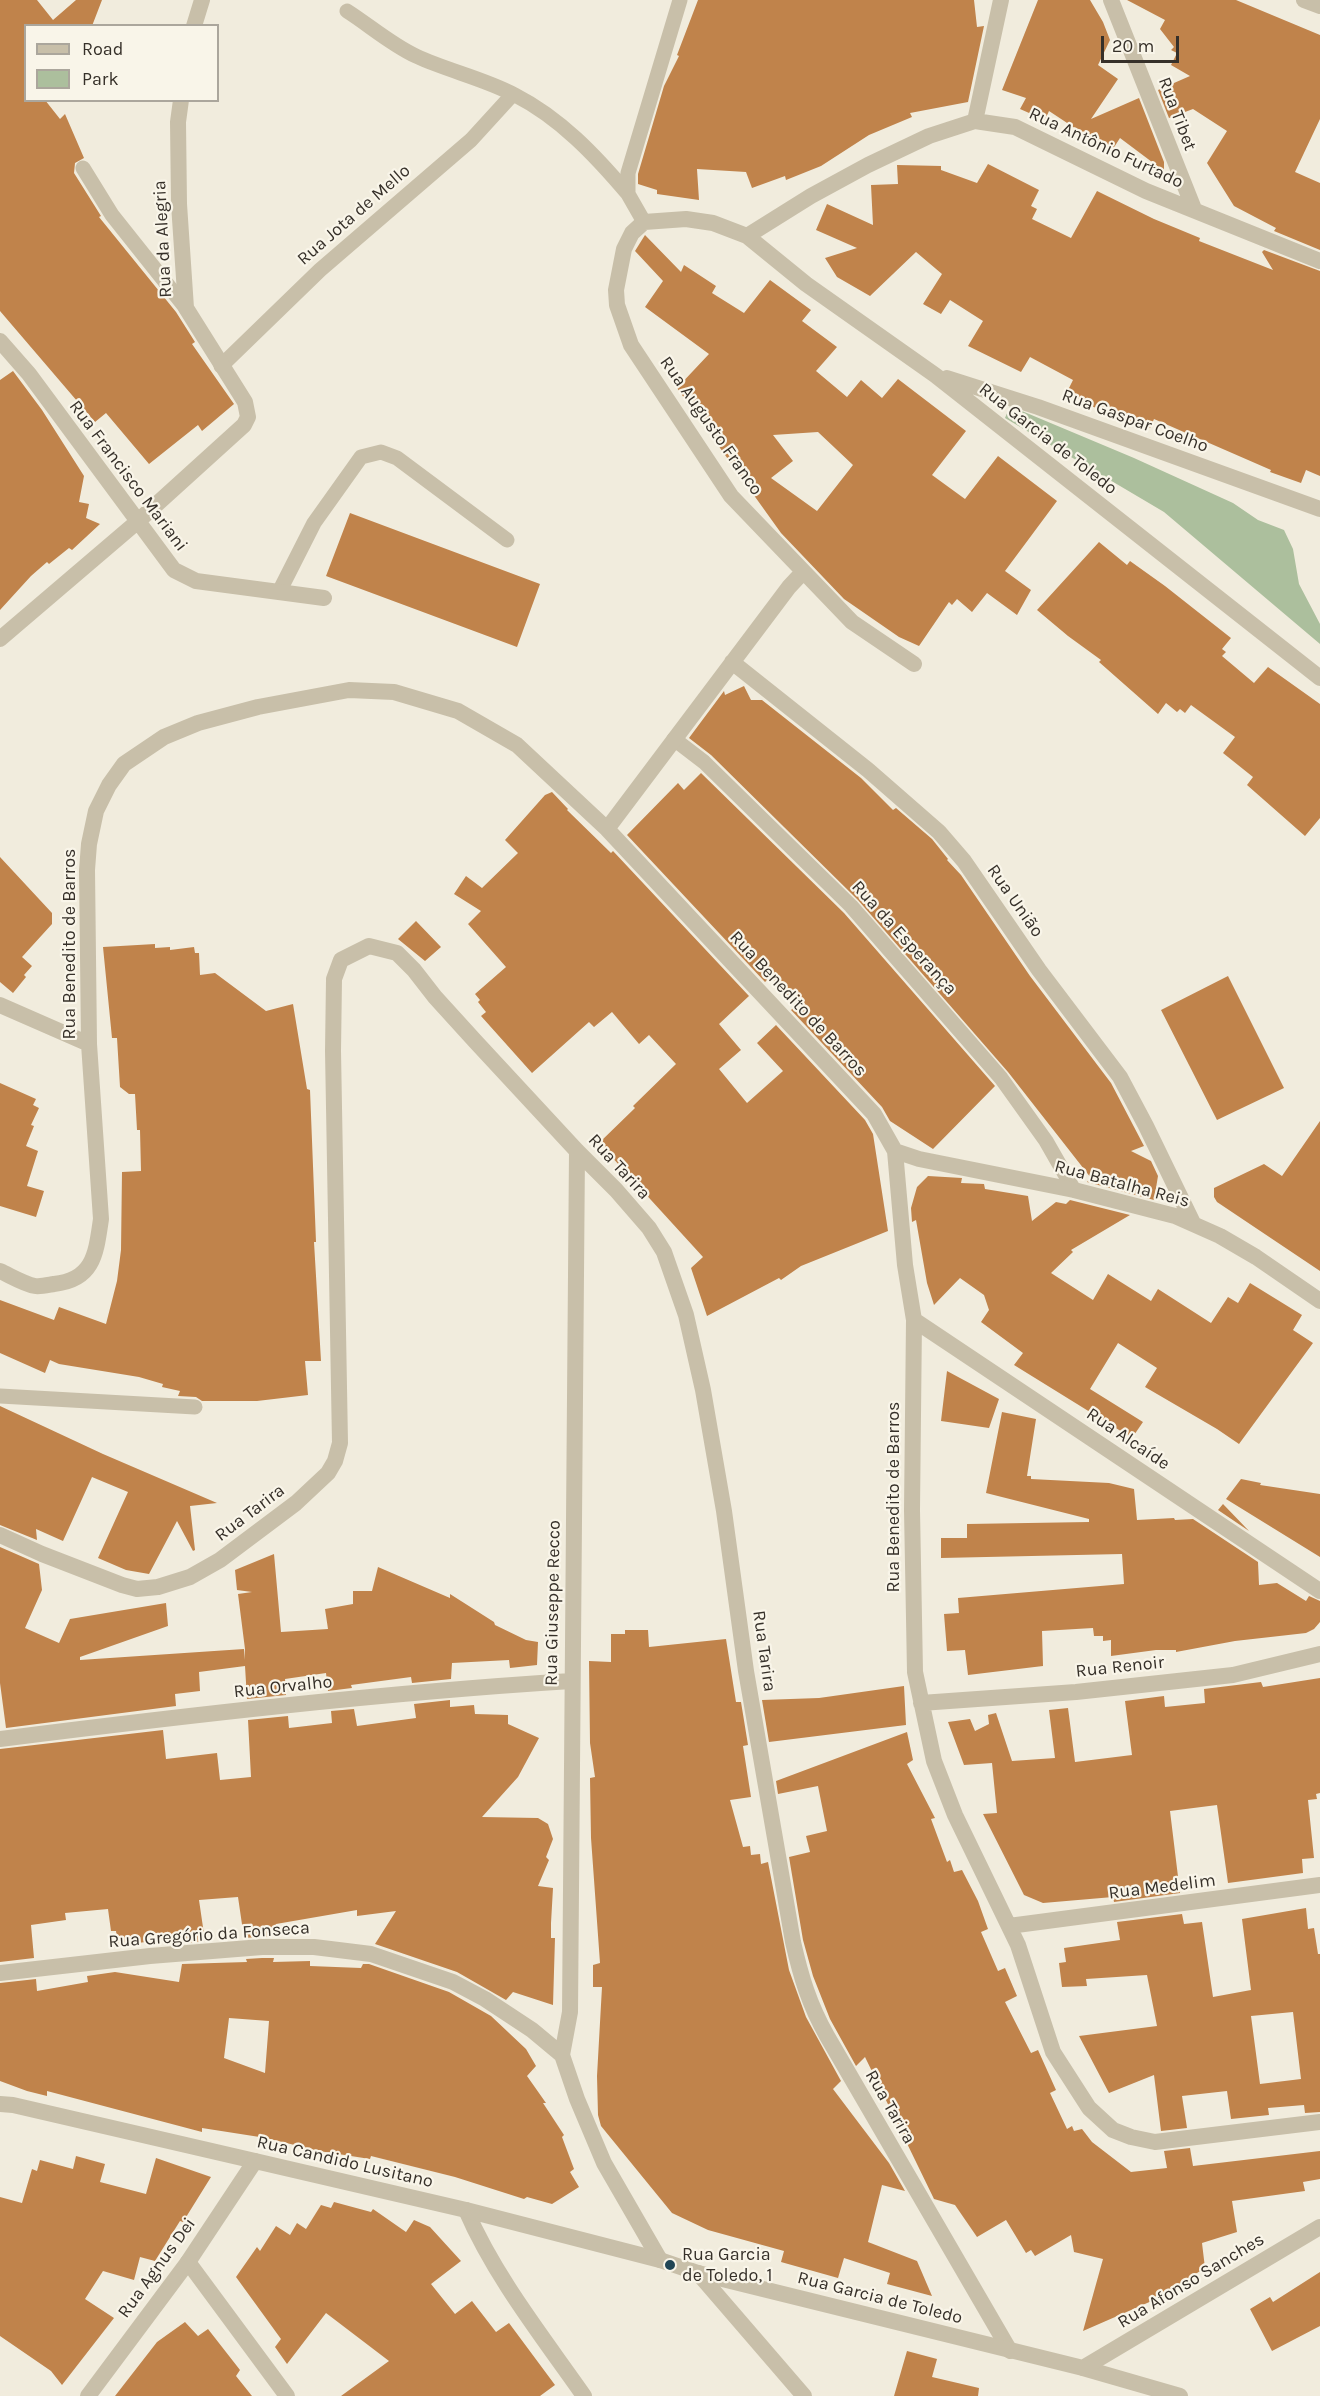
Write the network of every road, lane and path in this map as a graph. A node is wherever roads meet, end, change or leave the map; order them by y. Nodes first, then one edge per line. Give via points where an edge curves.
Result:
1 (202, 0) edge
2 (680, 0) edge
3 (1001, 0) edge
4 (1112, 0) edge
5 (1304, 0) edge
6 (1320, 6) edge
7 (347, 11) dead end
8 (195, 24) edge
9 (513, 94) junction
10 (180, 102) edge
11 (975, 121) junction
12 (83, 168) dead end
13 (628, 194) junction
14 (1194, 208) junction
15 (644, 222) junction
16 (747, 236) junction
17 (1320, 261) edge
18 (186, 308) junction
19 (0, 341) edge
20 (221, 366) junction
21 (935, 375) junction
22 (1320, 509) edge
23 (137, 522) junction
24 (507, 540) dead end
25 (803, 572) junction
26 (279, 592) junction
27 (324, 598) dead end
28 (0, 639) edge
29 (732, 662) junction
30 (914, 664) dead end
31 (1320, 678) edge
32 (674, 739) junction
33 (607, 829) junction
34 (0, 1005) edge
35 (89, 1044) junction
36 (577, 1151) junction
37 (895, 1151) junction
38 (1074, 1190) junction
39 (1193, 1223) junction
40 (0, 1271) edge
41 (1320, 1301) edge
42 (914, 1320) junction
43 (0, 1396) edge
44 (195, 1407) dead end
45 (0, 1534) edge
46 (1320, 1591) edge
47 (1320, 1654) edge
48 (571, 1681) junction
49 (921, 1703) junction
50 (0, 1739) edge
51 (1320, 1886) edge
52 (1009, 1926) junction
53 (0, 1973) edge
54 (562, 2055) junction
55 (0, 2104) edge
56 (1320, 2122) edge
57 (255, 2161) junction
58 (466, 2210) junction
59 (1320, 2227) edge
60 (660, 2260) junction
61 (188, 2262) junction
62 (698, 2273) junction
63 (1010, 2351) junction
64 (1083, 2368) junction
65 (88, 2396) edge
66 (287, 2396) edge
67 (584, 2396) edge
68 (804, 2396) edge
69 (1180, 2396) edge

1 - 8 street
2 - 13 lane via 628,173
3 - 11 street
4 - 14 street, Rua Tibet
5 - 6 street
7 - 9 lane via 414,55
9 - 13 lane via 576,138
9 - 20 lane, Rua Jota de Mello via 471,140 320,270
10 - 18 street, Rua da Alegria via 179,204
11 - 14 street, Rua Antônio Furtado via 1015,127 1146,191
11 - 16 street, Rua Antônio Furtado via 929,136 868,165
12 - 18 lane via 112,215
13 - 15 lane
14 - 17 street, Rua Antônio Furtado
15 - 16 street via 686,219 713,223
15 - 25 street, Rua Augusto Franco via 632,233 624,249 616,291 631,345 731,496
16 - 21 street, Rua Garcia de Toledo via 806,285
18 - 20 street, Rua da Alegria
19 - 23 street, Rua Francisco Mariani via 29,374
20 - 23 street, Rua da Alegria via 248,410 244,425
21 - 22 street, Rua Gaspar Coelho via 1038,407
21 - 31 street, Rua Garcia de Toledo
23 - 26 street, Rua Francisco Mariani via 174,570 185,576 196,581
23 - 28 street
24 - 26 lane via 397,458 381,452 361,457 314,523
25 - 29 street
25 - 30 street, Rua Augusto Franco via 852,622
26 - 27 street, Rua Francisco Mariani
29 - 32 street
29 - 39 street, Rua União via 923,817 964,861 1119,1077
32 - 33 street
32 - 38 lane, Rua da Esperança via 704,762 852,906 1001,1078 1046,1141
33 - 35 street, Rua Benedito de Barros via 517,746 458,711 394,692 350,690 311,696 198,723 164,737 124,764 96,811 87,870
33 - 37 street, Rua Benedito de Barros via 873,1114
34 - 35 street
35 - 40 street, Rua Benedito de Barros via 101,1219 93,1258 81,1277 64,1283 35,1286
36 - 45 street, Rua Tarira via 397,953 369,946 341,960 334,979 333,1051 340,1443 328,1473 296,1503 220,1560 190,1577 158,1587 137,1589 122,1585
36 - 48 street, Rua Giuseppe Recco
36 - 63 street, Rua Tarira via 649,1228 664,1252 686,1315 715,1455 746,1671 803,1986 826,2036
37 - 38 street, Rua Batalha Reis
37 - 42 street, Rua Benedito de Barros
38 - 39 street, Rua Batalha Reis
39 - 41 street, Rua Batalha Reis via 1256,1257
42 - 46 street, Rua Alcaíde
42 - 49 street, Rua Benedito de Barros via 914,1649
43 - 44 lane
47 - 49 street, Rua Renoir via 1233,1675
48 - 50 street, Rua Orvalho via 445,1690
48 - 54 street, Rua Giuseppe Recco via 570,2012
49 - 52 street, Rua Benedito de Barros via 934,1761 955,1815
51 - 52 street, Rua Medelim
52 - 56 street, Rua Benedito de Barros via 1053,2052 1089,2108 1113,2130 1155,2142
53 - 54 street, Rua Gregório da Fonseca via 262,1947 314,1947 371,1954 453,1982 532,2030
54 - 60 street via 604,2163
55 - 57 street, Rua Candido Lusitano
57 - 58 street, Rua Candido Lusitano
57 - 61 street, Rua Agnus Dei
58 - 60 street, Rua Garcia de Toledo
58 - 67 street via 499,2274
59 - 64 street, Rua Afonso Sanches
60 - 62 street, Rua Garcia de Toledo
61 - 65 street, Rua Agnus Dei
61 - 66 street
62 - 63 street, Rua Garcia de Toledo
62 - 68 street
63 - 64 street, Rua Garcia de Toledo
64 - 69 street, Rua Garcia de Toledo

